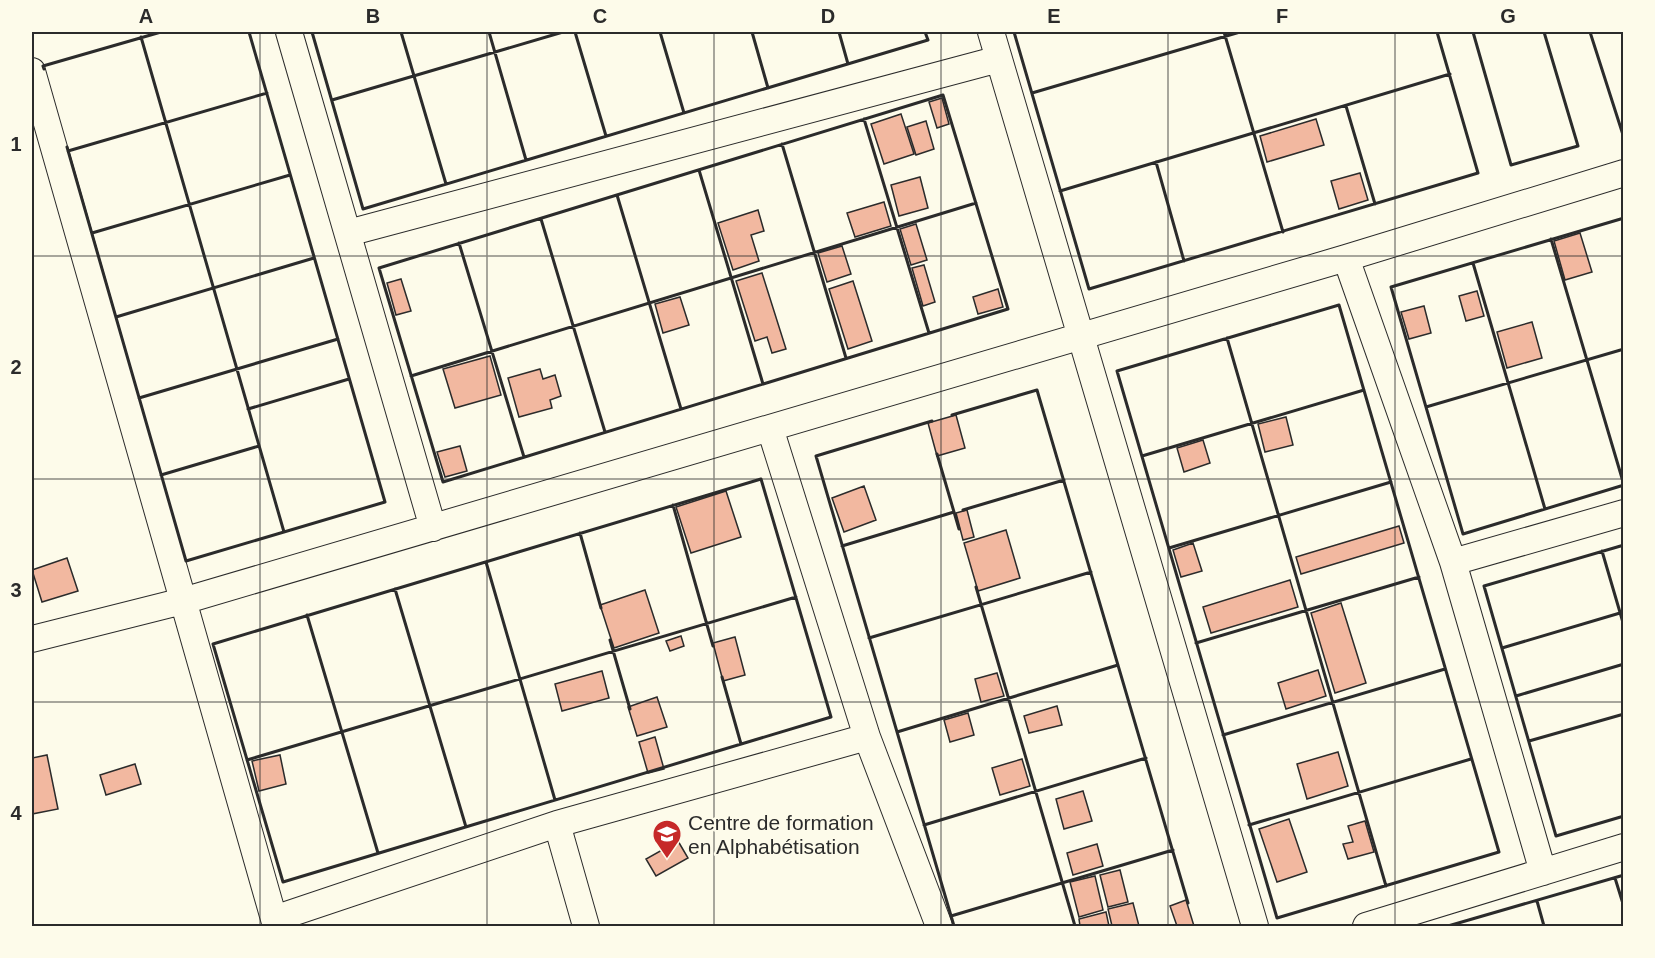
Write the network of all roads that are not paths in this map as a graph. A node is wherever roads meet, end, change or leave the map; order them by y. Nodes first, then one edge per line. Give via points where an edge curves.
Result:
1 (290, 32) edge
2 (991, 32) edge
3 (999, 58) junction
4 (32, 70) edge
5 (1623, 173) edge
6 (348, 233) junction
7 (1346, 258) junction
8 (1081, 336) junction
9 (770, 428) junction
10 (1623, 513) edge
11 (433, 528) junction
12 (1453, 562) junction
13 (183, 601) junction
14 (32, 639) edge
15 (867, 737) junction
16 (557, 824) junction
17 (1623, 848) edge
18 (1543, 872) junction
19 (275, 923) edge
20 (586, 927) edge
21 (939, 927) edge
22 (1255, 927) edge
23 (1366, 927) edge

1 - 6 street
2 - 3 street
3 - 6 street
3 - 8 street
4 - 13 street
5 - 7 street
6 - 11 street
7 - 8 street
7 - 12 street
8 - 9 street
8 - 22 street
9 - 11 street
9 - 15 street
10 - 12 street
11 - 13 street
12 - 18 street
13 - 14 street
13 - 19 street
15 - 16 street
15 - 21 street
16 - 19 street
16 - 20 street
17 - 18 street
18 - 23 street

